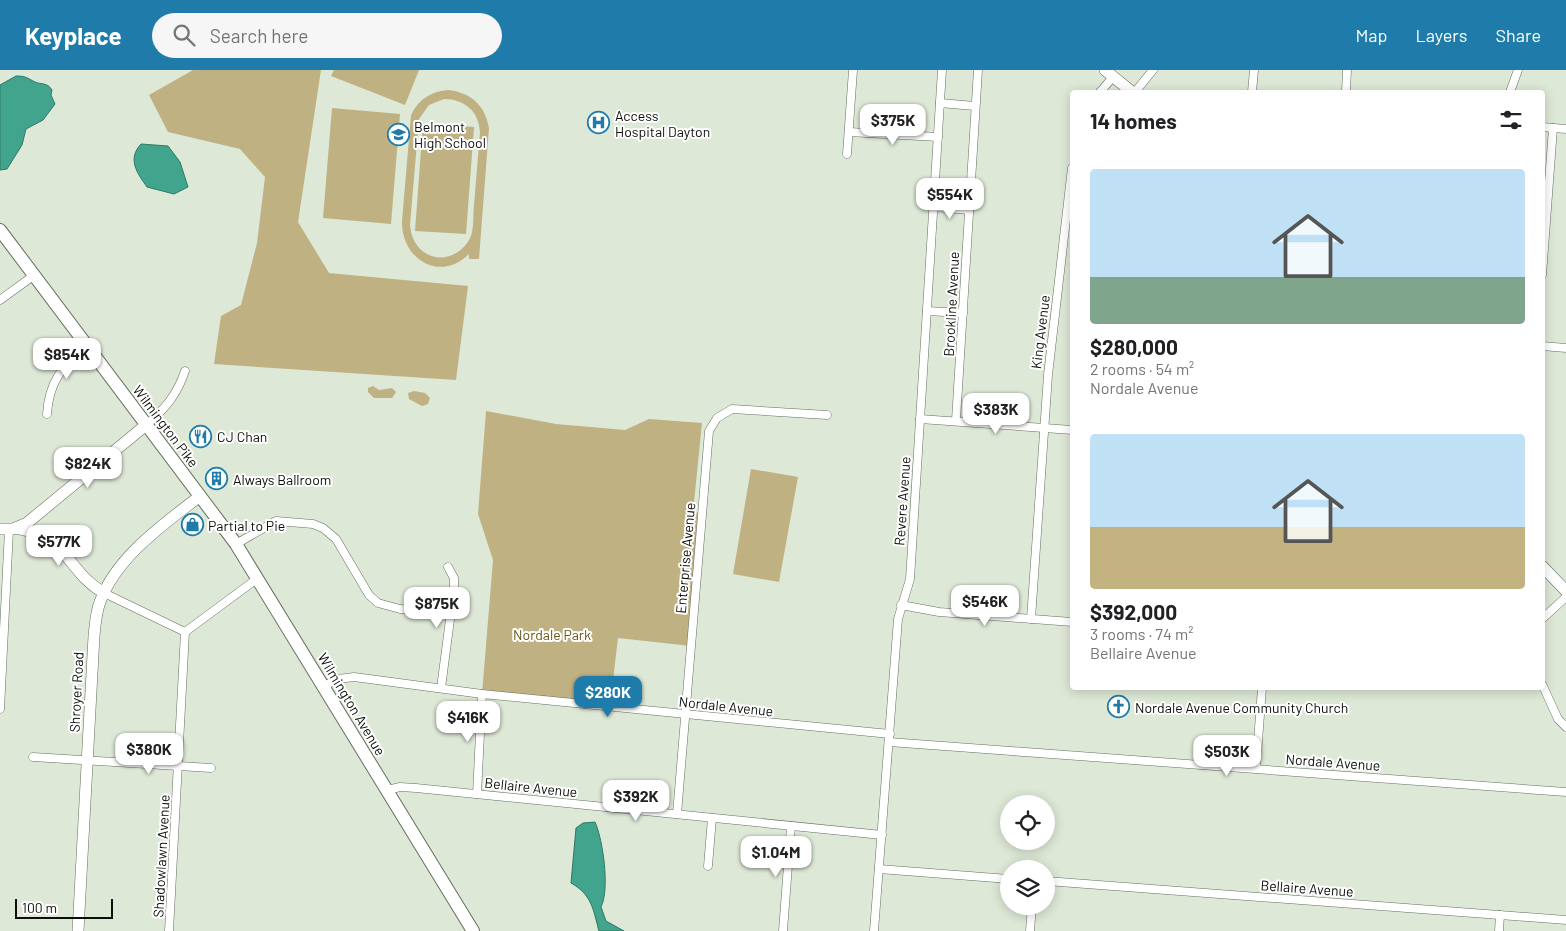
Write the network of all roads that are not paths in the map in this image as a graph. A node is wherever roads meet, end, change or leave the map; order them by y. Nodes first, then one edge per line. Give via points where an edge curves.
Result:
1 (853, 70) edge
2 (942, 70) edge
3 (978, 70) edge
4 (1153, 70) edge
5 (1254, 70) edge
6 (1348, 70) edge
7 (1518, 70) edge
8 (1109, 73) edge
9 (1101, 90) edge
10 (1131, 90) edge
11 (1136, 90) edge
12 (1252, 90) edge
13 (1346, 90) edge
14 (1511, 90) edge
15 (940, 103) junction
16 (975, 106) junction
17 (1545, 127) edge
18 (1553, 128) junction
19 (1566, 129) edge
20 (849, 132) junction
21 (938, 137) junction
22 (847, 154) dead end
23 (1546, 167) edge
24 (1070, 186) edge
25 (1545, 194) edge
26 (934, 207) junction
27 (969, 210) junction
28 (0, 230) edge
29 (34, 276) junction
30 (0, 300) edge
31 (926, 311) junction
32 (963, 313) junction
33 (1545, 346) edge
34 (86, 347) junction
35 (1566, 348) edge
36 (185, 371) dead end
37 (47, 414) dead end
38 (827, 415) dead end
39 (920, 419) junction
40 (956, 420) junction
41 (146, 425) junction
42 (1043, 428) junction
43 (1070, 430) edge
44 (200, 496) junction
45 (8, 529) edge
46 (236, 544) junction
47 (448, 567) dead end
48 (1545, 569) edge
49 (258, 578) junction
50 (1566, 591) edge
51 (104, 593) junction
52 (1566, 597) edge
53 (902, 606) junction
54 (450, 614) junction
55 (1545, 616) edge
56 (1031, 619) junction
57 (1070, 622) edge
58 (186, 632) junction
59 (324, 686) junction
60 (441, 688) junction
61 (1262, 690) edge
62 (1545, 690) edge
63 (482, 694) junction
64 (0, 709) edge
65 (685, 714) junction
66 (1566, 727) edge
67 (889, 738) junction
68 (33, 758) dead end
69 (88, 761) junction
70 (178, 766) junction
71 (211, 768) dead end
72 (1256, 768) junction
73 (387, 790) junction
74 (1566, 792) edge
75 (477, 794) junction
76 (677, 814) junction
77 (712, 818) junction
78 (791, 826) junction
79 (882, 835) junction
80 (708, 866) dead end
81 (879, 869) junction
82 (1000, 877) edge
83 (1055, 882) edge
84 (1031, 915) edge
85 (1500, 915) junction
86 (1566, 920) edge
87 (78, 931) edge
88 (169, 931) edge
89 (473, 931) edge
90 (783, 931) edge
91 (874, 931) edge
92 (1030, 931) edge
93 (1499, 931) edge

1 - 20 street
2 - 15 street, Revere Avenue
3 - 16 street, Brookline Avenue
4 - 11 street
5 - 12 street
6 - 13 street
7 - 14 street
8 - 9 street
8 - 10 main road
15 - 16 street
15 - 21 street, Revere Avenue
16 - 27 street, Brookline Avenue
17 - 18 street
18 - 19 street
18 - 23 street
20 - 21 street
20 - 22 street
21 - 26 street, Revere Avenue
23 - 25 street
24 - 42 street, King Avenue
26 - 27 street
26 - 31 street, Revere Avenue
27 - 32 street, Brookline Avenue
28 - 29 main road, Wilmington Pike
29 - 30 street
29 - 34 main road, Wilmington Pike
31 - 32 street
31 - 39 street, Revere Avenue
32 - 40 street, Brookline Avenue
33 - 35 street
34 - 37 street via 67,362 55,378 49,393
34 - 41 main road, Wilmington Pike
36 - 41 street via 176,394
38 - 65 street, Enterprise Avenue via 732,410 718,418 709,431
39 - 40 street
39 - 53 street, Revere Avenue via 910,579
40 - 42 street
41 - 44 main road, Wilmington Pike
41 - 45 main road via 27,523
42 - 43 street
42 - 56 street, King Avenue
44 - 46 main road, Wilmington Avenue
44 - 51 main road, Shroyer Road via 139,548 120,568
45 - 51 main road via 44,535 55,543 88,582
45 - 64 street
46 - 49 main road, Wilmington Avenue
46 - 54 street via 276,521 313,524 336,539 369,595 378,604
47 - 54 street via 454,578
48 - 50 main road
49 - 58 street
49 - 59 main road, Wilmington Avenue
51 - 58 street
51 - 69 main road, Shroyer Road via 95,622
52 - 55 street
53 - 56 street
53 - 67 street, Revere Avenue via 898,619
54 - 60 street
56 - 57 street
58 - 70 street, Shadowlawn Avenue
59 - 60 street, Nordale Avenue via 354,677
59 - 73 main road, Wilmington Avenue
60 - 63 street, Nordale Avenue
61 - 72 street
62 - 66 street via 1558,719
63 - 65 street, Nordale Avenue
63 - 75 street
65 - 67 street, Nordale Avenue
65 - 76 street, Enterprise Avenue
67 - 72 street, Nordale Avenue
67 - 79 street, Revere Avenue
68 - 69 street
69 - 70 street
69 - 87 main road, Shroyer Road
70 - 71 street
70 - 88 street, Shadowlawn Avenue
72 - 74 street, Nordale Avenue
73 - 75 street, Bellaire Avenue via 408,788
73 - 89 main road, Wilmington Avenue
75 - 76 street, Bellaire Avenue
76 - 77 street, Bellaire Avenue
77 - 78 street, Bellaire Avenue
77 - 80 street
78 - 79 street, Bellaire Avenue
78 - 90 street
79 - 81 street, Revere Avenue
81 - 82 street
81 - 91 street, Revere Avenue
83 - 85 street, Bellaire Avenue
84 - 92 street
85 - 86 street, Bellaire Avenue
85 - 93 street

